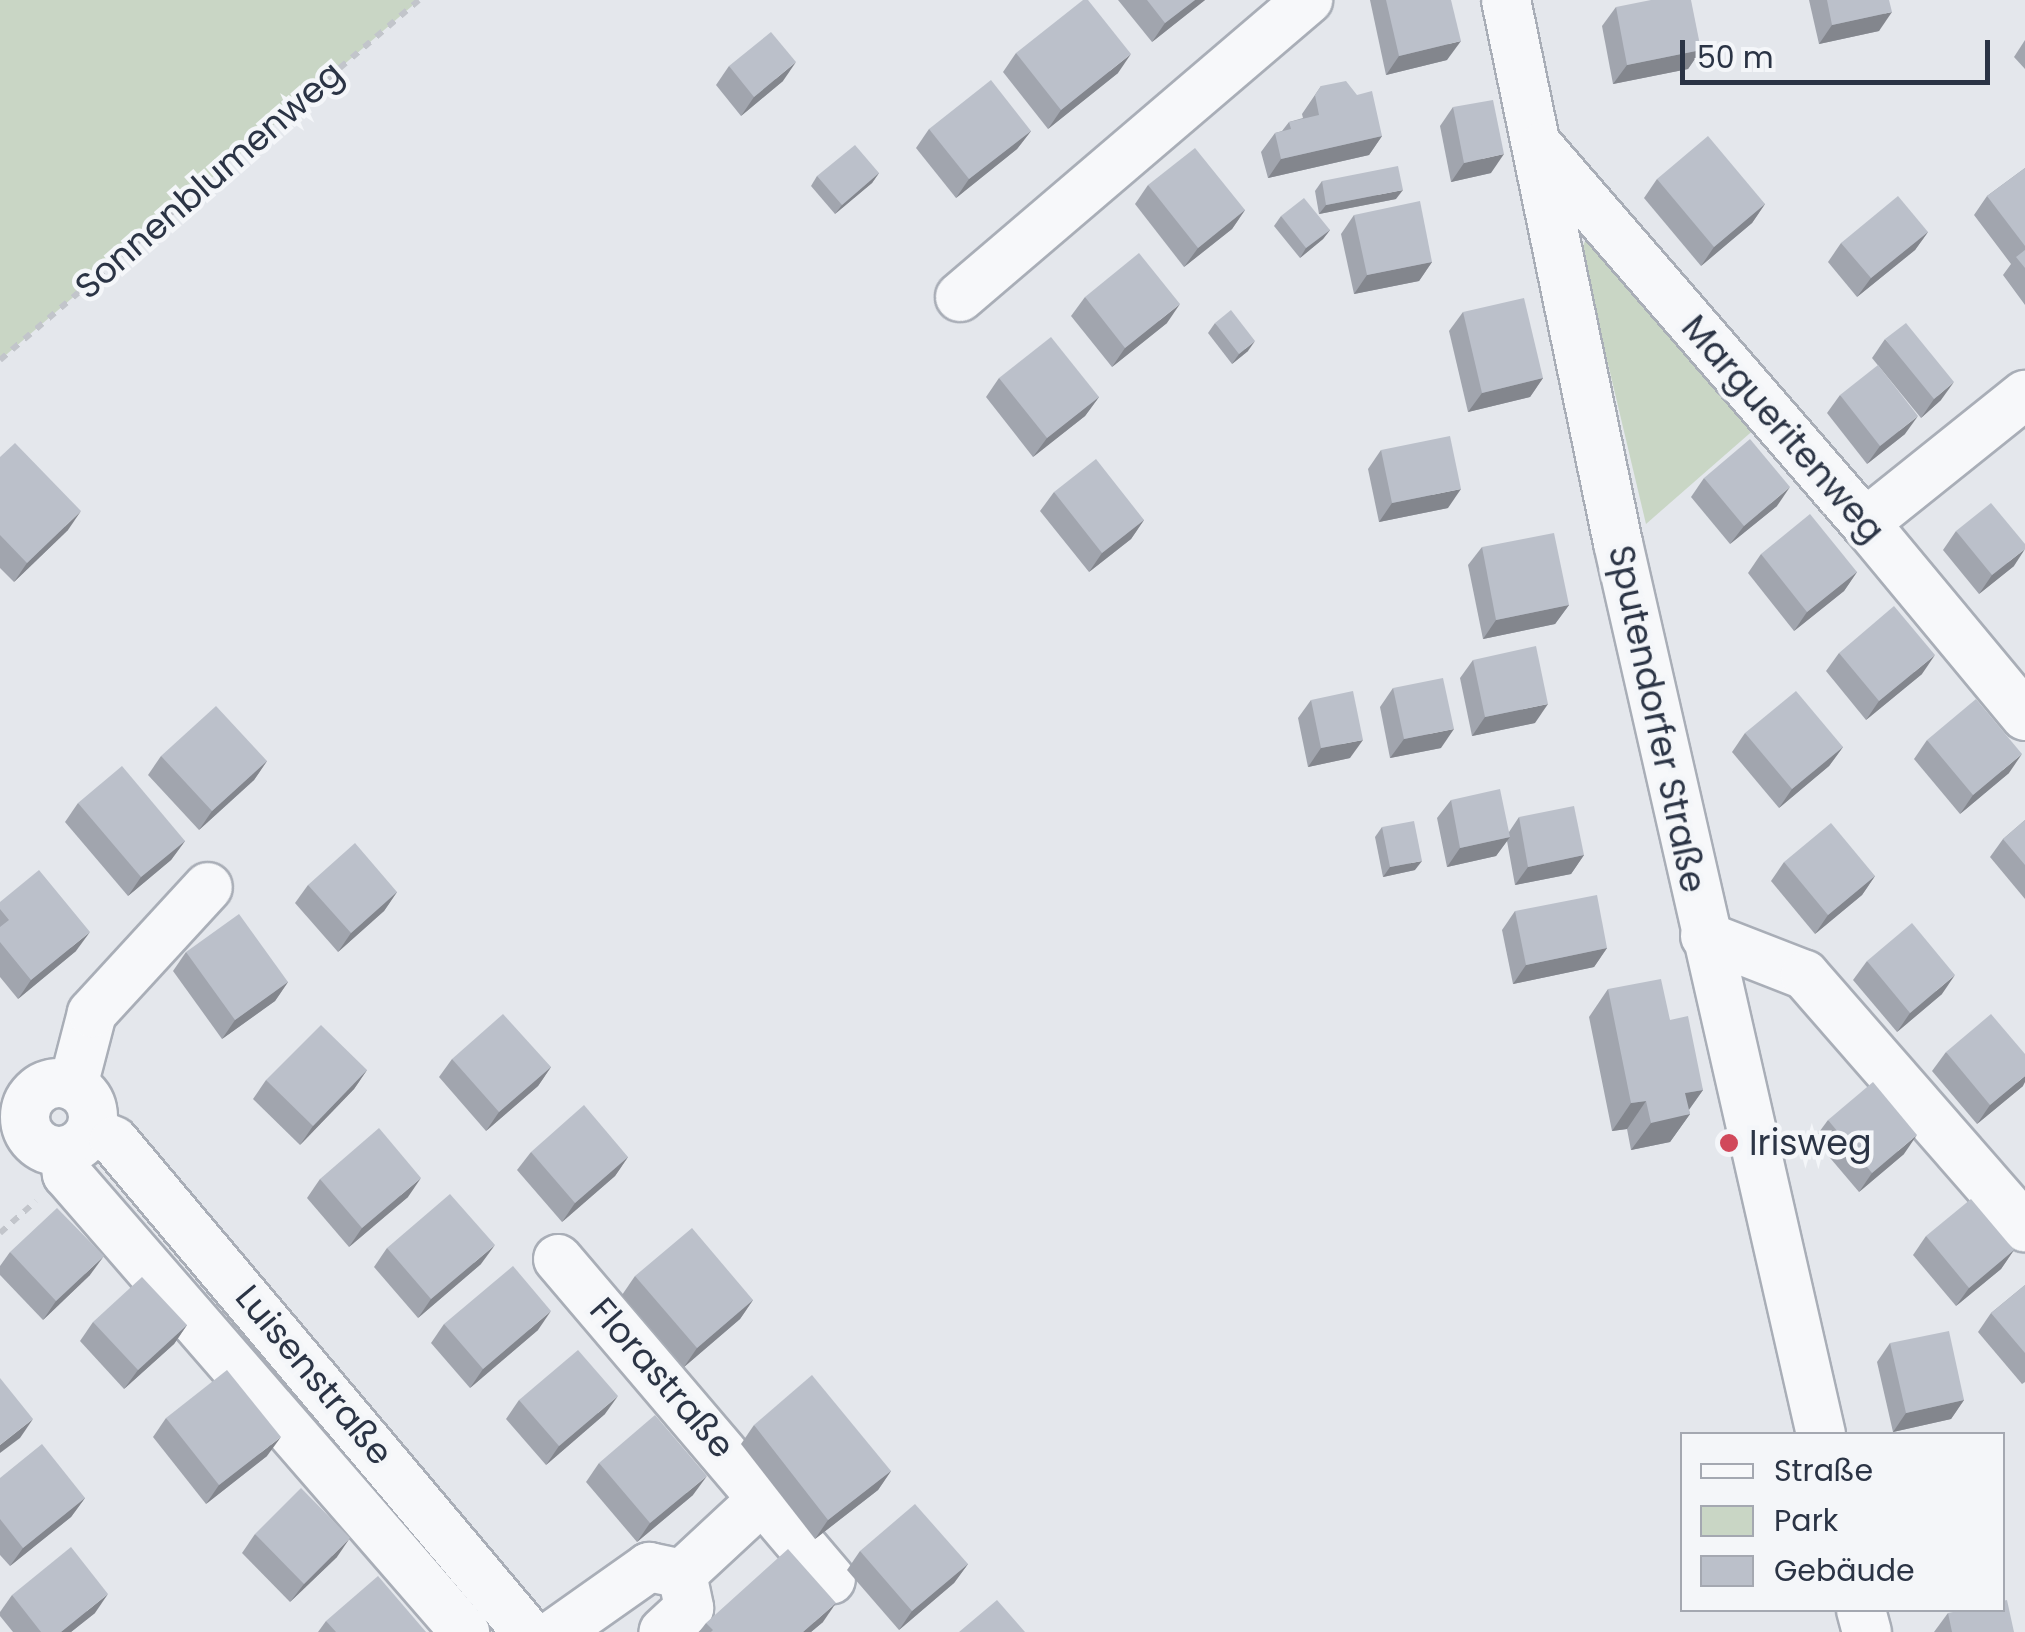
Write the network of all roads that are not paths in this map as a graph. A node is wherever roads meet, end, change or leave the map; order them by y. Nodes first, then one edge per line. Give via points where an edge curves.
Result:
1 (1308, 0) edge
2 (1506, 0) edge
3 (1538, 146) junction
4 (960, 297) dead end
5 (2025, 395) edge
6 (1866, 523) junction
7 (2025, 716) edge
8 (208, 887) dead end
9 (1705, 936) junction
10 (72, 1086) junction
11 (77, 1141) junction
12 (2025, 1226) edge
13 (558, 1259) dead end
14 (1821, 1432) edge
15 (765, 1497) junction
16 (682, 1574) junction
17 (832, 1580) dead end
18 (466, 1632) edge
19 (527, 1632) edge
20 (557, 1632) edge
21 (664, 1632) edge

1 - 4 street
2 - 3 street, Sputendorfer Straße
3 - 6 street, Margueritenweg
3 - 9 street, Sputendorfer Straße
5 - 6 street
6 - 7 street, Margueritenweg
8 - 10 street via 92,1013
9 - 12 street via 1804,975
9 - 14 street, Sputendorfer Straße
10 - 11 street, Luisenstraße via 93,1113
10 - 11 street, Luisenstraße via 42,1088 25,1113 26,1128 35,1142
11 - 18 street, Luisenstraße via 66,1174
11 - 19 street, Luisenstraße via 114,1141
13 - 15 street, Florastraße
15 - 16 street
15 - 17 street, Florastraße
16 - 20 street via 648,1567
16 - 21 street via 689,1608

